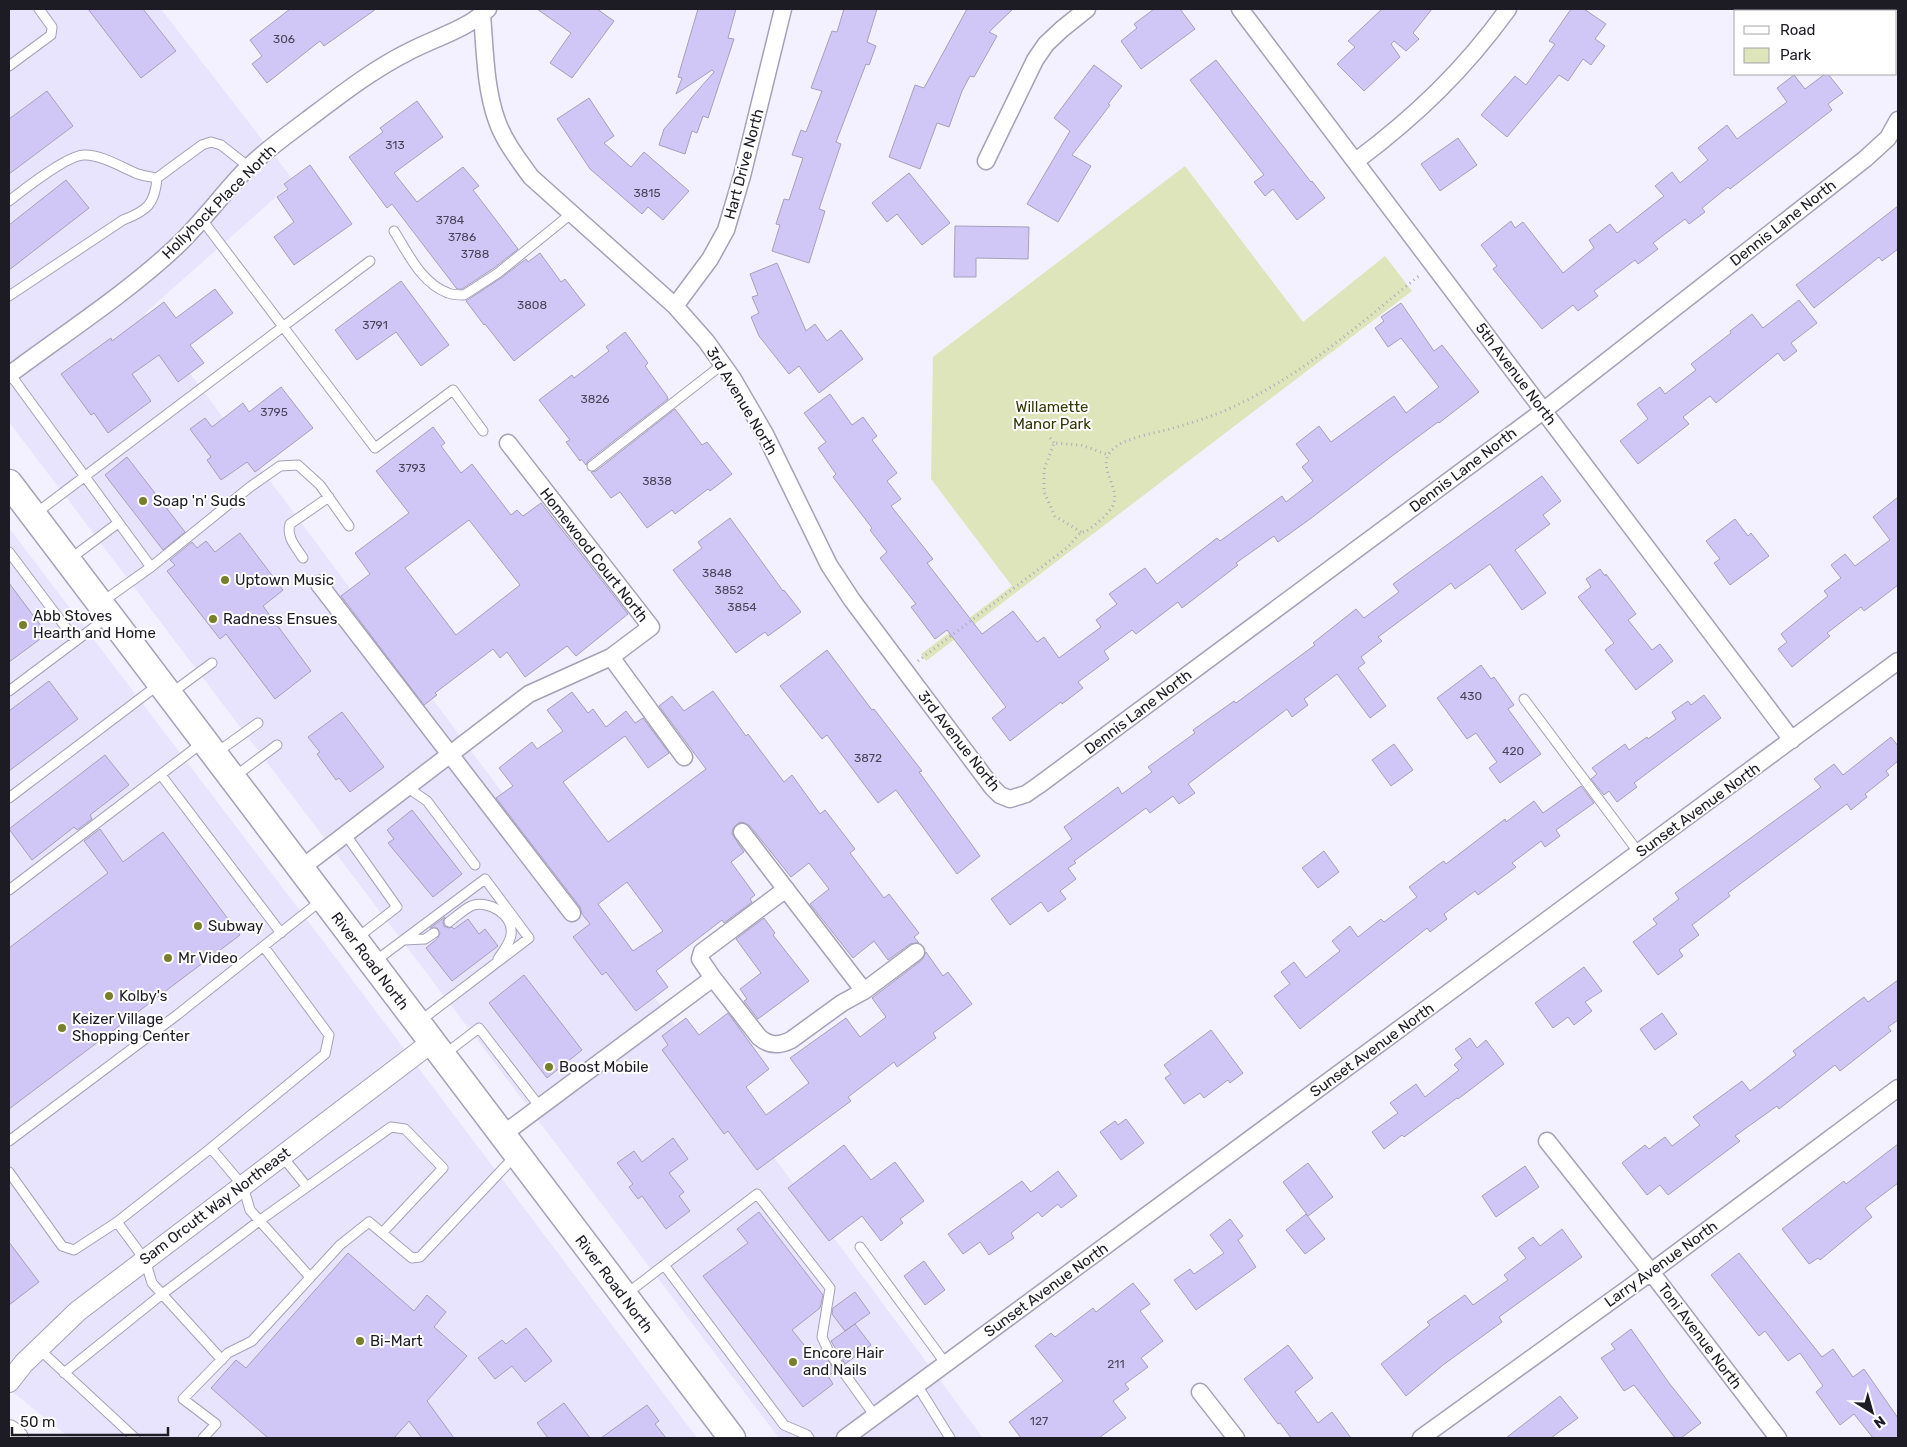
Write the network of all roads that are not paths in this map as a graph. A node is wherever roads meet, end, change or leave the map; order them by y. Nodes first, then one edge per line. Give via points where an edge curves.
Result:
1 (39, 9) edge
2 (783, 9) edge
3 (1087, 9) edge
4 (1240, 9) edge
5 (1508, 9) edge
6 (485, 12) edge
7 (9, 66) edge
8 (1898, 120) edge
9 (986, 161) dead end
10 (1356, 161) junction
11 (249, 167) junction
12 (157, 178) junction
13 (9, 200) edge
14 (572, 213) junction
15 (203, 221) junction
16 (394, 231) dead end
17 (370, 261) dead end
18 (9, 296) edge
19 (675, 306) junction
20 (283, 327) junction
21 (723, 364) junction
22 (9, 375) edge
23 (1543, 411) junction
24 (483, 431) dead end
25 (508, 443) dead end
26 (592, 466) dead end
27 (85, 477) junction
28 (9, 483) edge
29 (329, 497) junction
30 (33, 516) junction
31 (118, 523) junction
32 (349, 526) dead end
33 (9, 552) edge
34 (303, 558) dead end
35 (67, 561) junction
36 (151, 567) junction
37 (319, 584) dead end
38 (105, 610) junction
39 (76, 641) junction
40 (611, 657) junction
41 (1898, 661) edge
42 (212, 663) dead end
43 (164, 689) junction
44 (9, 691) edge
45 (1524, 699) dead end
46 (258, 723) dead end
47 (1792, 740) junction
48 (277, 745) dead end
49 (209, 748) junction
50 (450, 756) junction
51 (684, 757) dead end
52 (161, 774) junction
53 (232, 778) junction
54 (408, 788) junction
55 (9, 798) edge
56 (1010, 799) joint
57 (742, 832) dead end
58 (346, 835) junction
59 (1639, 853) junction
60 (475, 865) dead end
61 (300, 869) junction
62 (786, 889) junction
63 (9, 890) edge
64 (323, 899) junction
65 (572, 913) dead end
66 (449, 922) dead end
67 (281, 933) junction
68 (434, 933) dead end
69 (355, 940) junction
70 (404, 940) junction
71 (264, 947) junction
72 (916, 952) dead end
73 (372, 963) junction
74 (494, 966) junction
75 (713, 978) junction
76 (864, 992) junction
77 (431, 1040) junction
78 (1898, 1088) edge
79 (540, 1107) junction
80 (9, 1141) edge
81 (1547, 1141) dead end
82 (509, 1145) junction
83 (210, 1148) junction
84 (282, 1156) junction
85 (9, 1172) edge
86 (243, 1186) junction
87 (307, 1187) junction
88 (259, 1221) junction
89 (117, 1222) junction
90 (382, 1233) junction
91 (860, 1248) dead end
92 (145, 1260) junction
93 (664, 1265) junction
94 (1651, 1272) junction
95 (310, 1277) junction
96 (161, 1294) junction
97 (623, 1296) junction
98 (38, 1350) junction
99 (222, 1360) junction
100 (946, 1364) junction
101 (64, 1373) junction
102 (9, 1382) edge
103 (918, 1385) junction
104 (1200, 1392) dead end
105 (875, 1416) junction
106 (9, 1432) edge
107 (16, 1438) edge
108 (135, 1438) edge
109 (203, 1438) edge
110 (732, 1438) edge
111 (809, 1438) edge
112 (845, 1438) edge
113 (950, 1438) edge
114 (1236, 1438) edge
115 (1421, 1438) edge
116 (1778, 1438) edge

1 - 7 lane via 52,27 51,35
2 - 19 street, Hart Drive North via 726,230 710,259
3 - 9 street via 1046,44 1035,60
4 - 10 street, 5th Avenue North
5 - 10 street via 1476,52 1441,89
6 - 11 street, Hollyhock Place North via 439,39 408,52 360,82
6 - 14 street, 3rd Avenue North via 489,90 497,121 514,154 531,177
8 - 23 street, Dennis Lane North via 1888,138 1865,159
10 - 23 street, 5th Avenue North
11 - 12 lane via 221,145 211,142
11 - 15 street, Hollyhock Place North
12 - 13 lane via 83,155 73,158
12 - 18 lane via 152,201 139,214 123,220
14 - 16 lane via 498,274 464,295 437,287 419,272
14 - 19 street, 3rd Avenue North
15 - 20 lane
15 - 22 street, Hollyhock Place North via 142,276
17 - 20 lane
19 - 21 street, 3rd Avenue North
20 - 24 lane via 374,448 453,390
20 - 27 lane
21 - 26 lane
21 - 56 street, 3rd Avenue North via 765,434 829,565 852,600 992,787
22 - 27 lane
23 - 47 street, 5th Avenue North
23 - 56 street, Dennis Lane North via 1039,785
25 - 40 street, Homewood Court North via 651,628
27 - 30 lane
27 - 31 lane
28 - 30 main road, River Road North
29 - 32 lane
29 - 34 lane via 290,524 291,540
29 - 36 lane via 298,465 280,466
30 - 35 main road, River Road North
31 - 35 lane
31 - 36 lane
33 - 39 lane
35 - 38 main road, River Road North
36 - 38 lane
37 - 50 street
38 - 39 lane
38 - 43 main road, River Road North
39 - 44 lane
40 - 50 street, Homewood Court North via 529,694
40 - 51 street
41 - 47 street, Sunset Avenue North
42 - 43 lane
43 - 49 main road, River Road North
43 - 55 lane
45 - 59 lane
46 - 49 lane
47 - 59 street, Sunset Avenue North
48 - 53 lane
49 - 52 lane
49 - 53 main road, River Road North
50 - 54 street, Homewood Court North
50 - 65 street
52 - 63 lane
52 - 67 lane
53 - 61 main road, River Road North
54 - 58 street, Homewood Court North
54 - 60 lane via 427,801
57 - 62 street
58 - 61 street, Homewood Court North
58 - 69 lane via 397,907
59 - 100 street, Sunset Avenue North
61 - 64 main road, River Road North
62 - 75 street via 702,952 700,959
62 - 76 street
64 - 67 lane
64 - 69 main road, River Road North
66 - 74 lane via 478,904 500,911 512,933 509,944
67 - 71 lane
68 - 70 lane via 425,939
69 - 73 main road, River Road North
70 - 73 lane
70 - 74 lane via 485,879 529,938
71 - 80 lane
71 - 83 lane via 329,1035 325,1054
72 - 76 street
73 - 77 main road, River Road North
74 - 77 lane
75 - 76 street via 759,1037 766,1043 775,1044 791,1040 842,1002
75 - 79 street
77 - 79 lane via 480,1028
77 - 82 main road, River Road North
77 - 84 street, Sam Orcutt Way Northeast
78 - 94 street, Larry Avenue North
79 - 82 street
81 - 94 street, Toni Avenue North
82 - 90 lane via 420,1257 412,1258
82 - 97 main road, River Road North
83 - 86 lane
83 - 89 lane
84 - 86 street, Sam Orcutt Way Northeast
84 - 87 lane
85 - 89 lane via 62,1246 74,1250
86 - 88 lane via 250,1210
86 - 92 street, Sam Orcutt Way Northeast
87 - 88 lane
87 - 90 lane via 391,1128 406,1129 443,1168
88 - 95 lane
88 - 96 lane
89 - 92 lane
90 - 95 lane via 369,1222 340,1245
91 - 100 lane
92 - 96 lane via 152,1283
92 - 98 street, Sam Orcutt Way Northeast via 78,1311
93 - 97 lane
93 - 105 lane via 757,1194 830,1288 822,1337 829,1352
93 - 111 lane via 784,1424
94 - 115 street, Larry Avenue North
94 - 116 street, Toni Avenue North
95 - 99 lane via 252,1341 228,1353
96 - 99 lane
96 - 101 lane
97 - 110 main road, River Road North
98 - 101 lane
98 - 102 street, Sam Orcutt Way Northeast
99 - 109 lane via 183,1399 216,1424
100 - 103 street, Sunset Avenue North
101 - 108 lane
103 - 105 street, Sunset Avenue North
103 - 113 lane
104 - 114 street
105 - 112 street, Sunset Avenue North
106 - 107 main road

